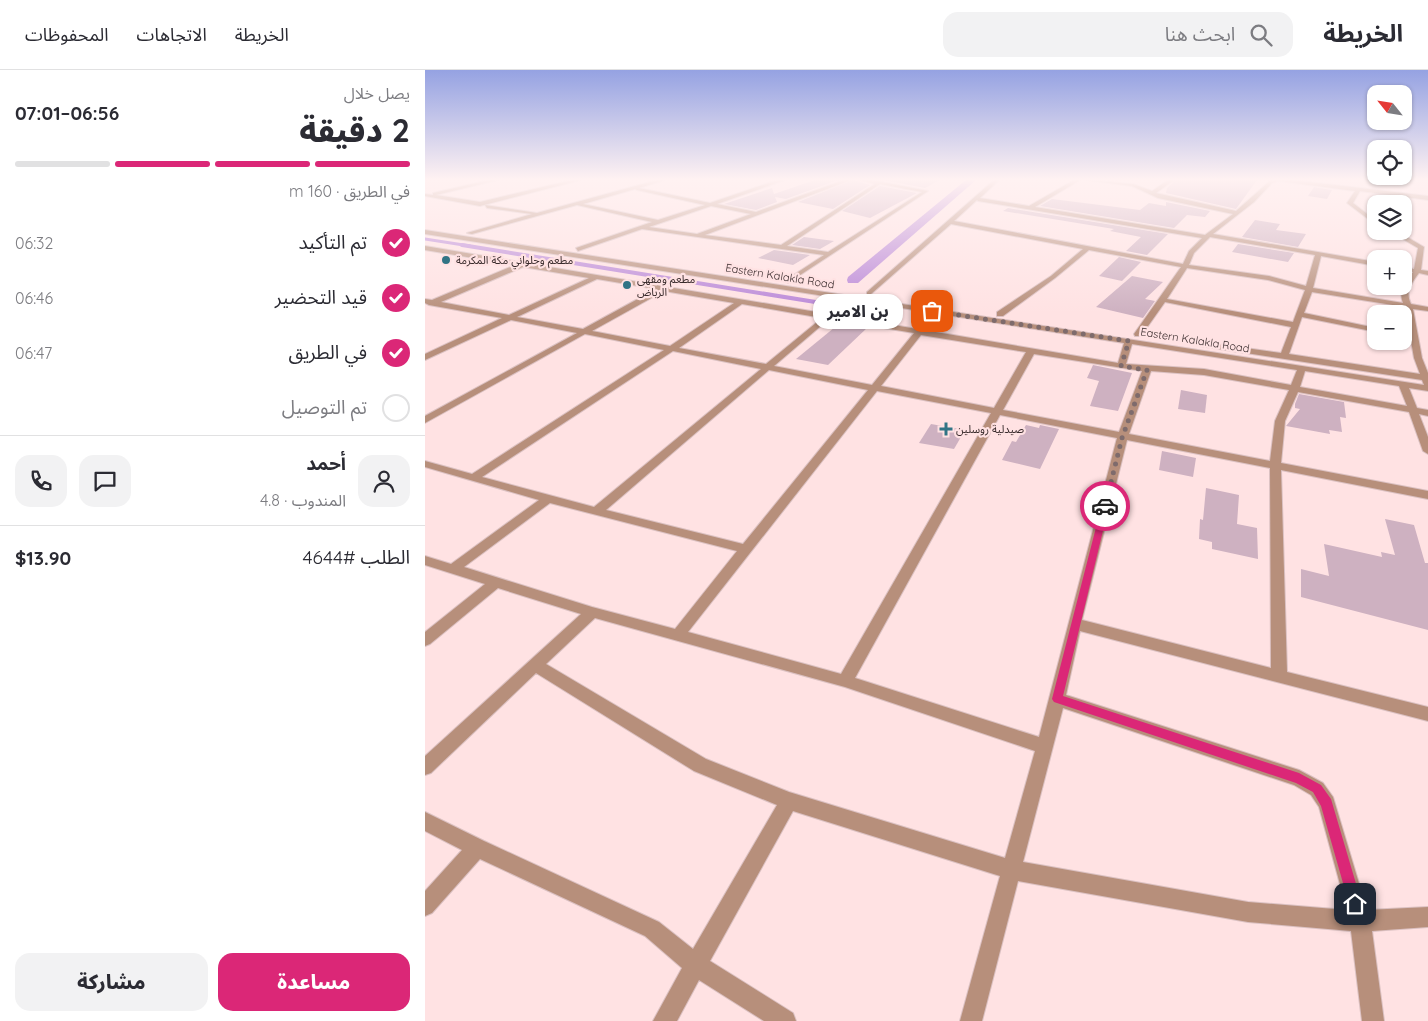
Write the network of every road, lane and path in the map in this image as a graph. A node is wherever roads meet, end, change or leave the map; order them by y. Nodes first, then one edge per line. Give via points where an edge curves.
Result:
1 (501, 224) edge
2 (652, 224) edge
3 (729, 224) edge
4 (817, 224) edge
5 (876, 224) edge
6 (948, 224) edge
7 (964, 224) edge
8 (1137, 224) edge
9 (1223, 224) edge
10 (425, 226) edge
11 (642, 228) junction
12 (425, 232) edge
13 (470, 233) junction
14 (697, 236) junction
15 (1208, 236) junction
16 (1408, 240) edge
17 (483, 241) junction
18 (425, 248) edge
19 (782, 248) junction
20 (1089, 248) junction
21 (578, 249) junction
22 (451, 252) junction
23 (830, 254) junction
24 (1319, 254) junction
25 (527, 262) junction
26 (1367, 262) edge
27 (625, 263) junction
28 (1185, 266) junction
29 (1412, 270) edge
30 (1417, 271) junction
31 (1428, 273) edge
32 (703, 275) junction
33 (596, 277) junction
34 (788, 281) junction
35 (663, 288) junction
36 (1309, 289) junction
37 (675, 290) junction
38 (869, 294) junction
39 (1163, 300) junction
40 (425, 301) edge
41 (740, 302) junction
42 (433, 303) junction
43 (1398, 305) edge
44 (1408, 305) edge
45 (425, 306) edge
46 (1412, 307) edge
47 (1428, 309) edge
48 (932, 311) junction
49 (1000, 314) junction
50 (1299, 314) junction
51 (827, 316) junction
52 (509, 317) junction
53 (1294, 325) junction
54 (1367, 328) edge
55 (584, 332) junction
56 (920, 332) junction
57 (1137, 334) junction
58 (1177, 340) dead end
59 (1129, 341) junction
60 (1196, 343) dead end
61 (1412, 345) edge
62 (671, 349) junction
63 (1032, 350) junction
64 (1284, 356) junction
65 (425, 357) edge
66 (1182, 360) junction
67 (1121, 366) junction
68 (767, 367) junction
69 (1302, 368) junction
70 (1147, 370) junction
71 (1427, 380) edge
72 (1403, 384) junction
73 (875, 388) junction
74 (1428, 388) edge
75 (1294, 390) junction
76 (998, 411) junction
77 (1414, 411) junction
78 (1428, 413) edge
79 (425, 420) edge
80 (1122, 438) junction
81 (1428, 451) edge
82 (425, 464) edge
83 (1275, 466) junction
84 (473, 478) junction
85 (1428, 495) edge
86 (548, 499) junction
87 (597, 511) junction
88 (745, 549) junction
89 (425, 560) edge
90 (453, 569) junction
91 (496, 582) junction
92 (592, 612) junction
93 (1075, 624) junction
94 (678, 635) junction
95 (425, 640) edge
96 (536, 665) junction
97 (1279, 675) junction
98 (845, 681) junction
99 (1057, 699) junction
100 (1428, 714) edge
101 (1044, 746) junction
102 (425, 767) edge
103 (789, 801) junction
104 (425, 821) edge
105 (477, 848) junction
106 (1011, 870) junction
107 (425, 906) edge
108 (1428, 917) edge
109 (1360, 921) junction
110 (696, 965) junction
111 (664, 1021) edge
112 (785, 1021) edge
113 (971, 1021) edge
114 (1373, 1021) edge

1 - 13 street
2 - 11 street
3 - 14 street
4 - 19 street
5 - 23 street
6 - 38 street
7 - 20 street
8 - 15 street
9 - 15 street
10 - 13 street, Eastern Kalakla Road
11 - 14 street
11 - 21 street
12 - 17 street, Eastern Kalakla Road
13 - 21 street, Eastern Kalakla Road
14 - 19 street
15 - 24 street
15 - 28 street via 1191,252
16 - 30 street via 1421,247
17 - 22 street
17 - 27 street, Eastern Kalakla Road via 540,253
18 - 22 street
19 - 23 street
20 - 28 street
20 - 49 street
21 - 34 street, Eastern Kalakla Road
22 - 25 street
23 - 34 street
24 - 26 street
24 - 36 street
25 - 33 street
25 - 42 street
27 - 32 street, Eastern Kalakla Road
27 - 33 street
28 - 36 street via 1269,278
28 - 39 street
29 - 30 street
30 - 31 street
30 - 44 street via 1406,286 1404,296
32 - 37 street
32 - 48 street, Eastern Kalakla Road
33 - 35 street
33 - 52 street
34 - 38 street, Eastern Kalakla Road
35 - 37 street
35 - 55 street
36 - 43 street
36 - 50 street
37 - 41 street
38 - 49 street, Eastern Kalakla Road
39 - 53 street
39 - 57 street
40 - 42 street
41 - 51 street
41 - 62 street
42 - 45 street
42 - 52 street
46 - 47 street
48 - 56 street
48 - 59 street, Eastern Kalakla Road
49 - 57 street, Eastern Kalakla Road
50 - 53 street
50 - 54 street
51 - 56 street
51 - 68 street
52 - 55 street
52 - 65 street
53 - 64 street
55 - 62 street
55 - 79 street
56 - 63 street
56 - 73 street
57 - 58 street, Eastern Kalakla Road
59 - 66 street, Eastern Kalakla Road
59 - 67 street
60 - 64 street, Eastern Kalakla Road
61 - 71 street
62 - 68 street
62 - 84 street
63 - 67 street
63 - 76 street
64 - 71 street, Eastern Kalakla Road
66 - 69 street, Eastern Kalakla Road
66 - 70 street
66 - 75 street via 1204,372
67 - 70 street
68 - 73 street
68 - 87 street
69 - 72 street, Eastern Kalakla Road
69 - 75 street
70 - 80 street
72 - 74 street, Eastern Kalakla Road
72 - 77 street
73 - 76 street
73 - 88 street
75 - 77 street
75 - 83 street via 1280,421
76 - 80 street
76 - 98 street
77 - 78 street
77 - 81 street
80 - 83 street
80 - 93 street
82 - 84 street
83 - 85 street
83 - 97 street
84 - 86 street
86 - 87 street
86 - 90 street
87 - 88 street
88 - 94 street
89 - 90 street
90 - 91 street
91 - 92 street
91 - 95 street
92 - 94 street
92 - 96 street
93 - 97 street
93 - 99 street
94 - 98 street
96 - 102 street
96 - 103 street via 699,765
97 - 100 street
98 - 101 street
99 - 101 street
99 - 109 street via 1299,778 1317,788 1327,803
101 - 106 street
103 - 106 street
103 - 110 street
104 - 105 street
105 - 107 street
105 - 110 street via 652,929
106 - 109 street via 1248,912
106 - 113 street
108 - 109 street
109 - 114 street
110 - 111 street
110 - 112 street

